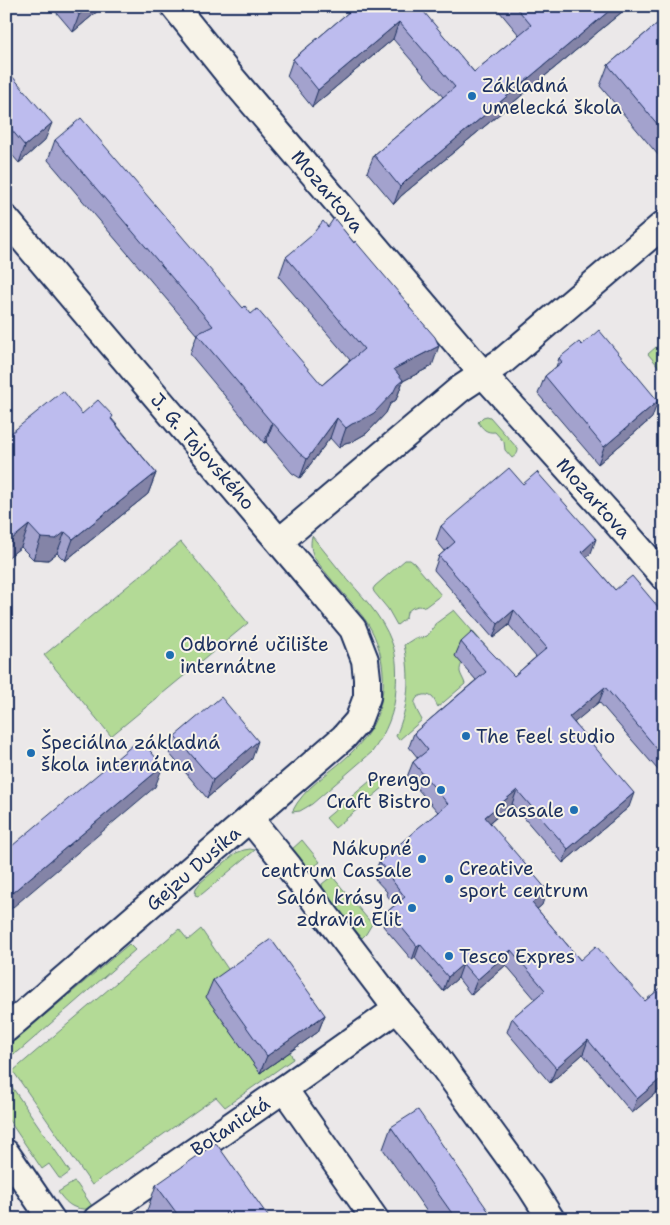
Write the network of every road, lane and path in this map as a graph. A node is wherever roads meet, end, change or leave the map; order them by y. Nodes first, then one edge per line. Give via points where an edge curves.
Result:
1 (174, 6) edge
2 (6, 219) edge
3 (664, 224) edge
4 (483, 374) junction
5 (280, 541) junction
6 (664, 578) edge
7 (367, 698) joint
8 (250, 819) junction
9 (396, 1009) junction
10 (6, 1029) edge
11 (284, 1090) junction
12 (6, 1153) edge
13 (51, 1219) edge
14 (97, 1219) edge
15 (374, 1219) edge
16 (551, 1219) edge

1 - 4 street, Mozartova
2 - 5 street, J. G. Tajovského
3 - 4 street via 504,360
4 - 5 street via 460,389
4 - 6 street, Mozartova
5 - 7 street, J. G. Tajovského via 353,629 365,660
7 - 8 street, Gejzu Dusíka via 358,722 344,737
8 - 9 street
8 - 10 street, Gejzu Dusíka
9 - 11 street
9 - 16 street via 444,1066
11 - 14 street, Botanická
11 - 15 street, Botanická
12 - 13 street

